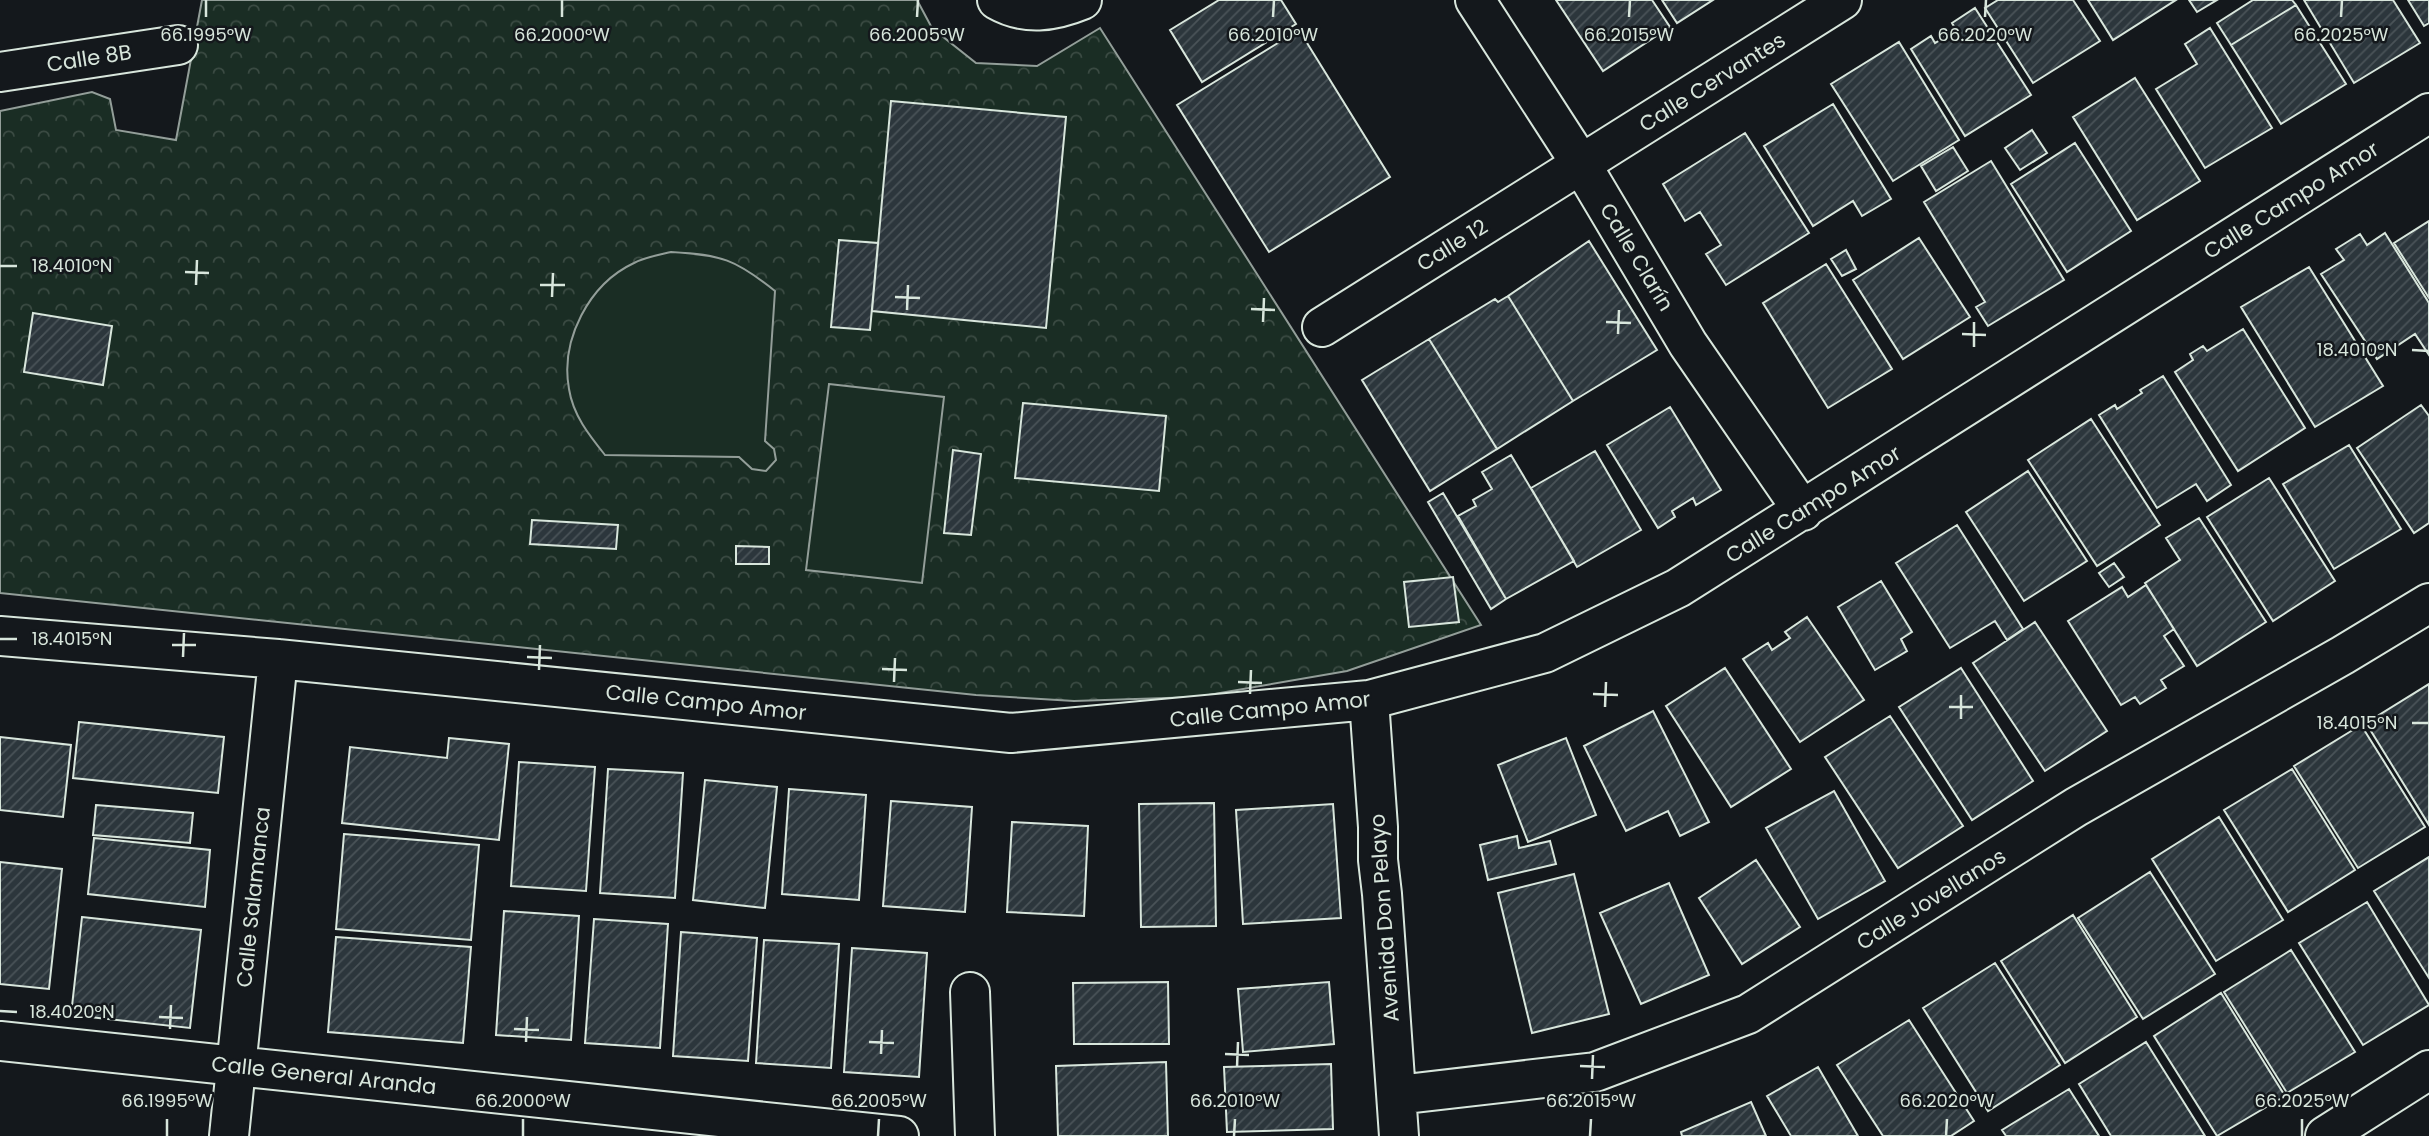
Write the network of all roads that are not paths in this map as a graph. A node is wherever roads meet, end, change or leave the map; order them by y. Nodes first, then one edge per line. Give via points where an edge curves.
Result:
1 (997, 0) edge
2 (1082, 0) edge
3 (1475, 0) edge
4 (1842, 0) edge
5 (178, 45) dead end
6 (0, 72) edge
7 (2429, 113) edge
8 (1581, 164) junction
9 (1322, 327) dead end
10 (1803, 511) junction
11 (2429, 603) edge
12 (0, 636) edge
13 (278, 659) junction
14 (1369, 701) junction
15 (970, 992) dead end
16 (0, 1041) edge
17 (236, 1066) junction
18 (2429, 1070) edge
19 (1396, 1095) junction
20 (229, 1136) edge
21 (899, 1136) edge
22 (975, 1136) edge
23 (1399, 1136) edge
24 (2325, 1136) edge

1 - 2 street via 1033,12 1060,9
3 - 8 street, Calle Clarín
4 - 8 street, Calle Cervantes
5 - 6 street, Calle 8B
7 - 10 street, Calle Campo Amor
8 - 9 street, Calle 12
8 - 10 street, Calle Clarín via 1688,344
10 - 14 street, Calle Campo Amor via 1678,588 1545,653
11 - 19 street, Calle Jovellanos via 2076,807 1748,1014 1595,1072
12 - 13 street, Calle Campo Amor
13 - 14 street, Calle Campo Amor via 1011,733
13 - 17 street, Calle Salamanca
14 - 19 street, Avenida Don Pelayo
15 - 22 street
16 - 17 street, Calle General Aranda
17 - 20 street, Calle Salamanca
17 - 21 street, Calle General Aranda
18 - 24 street
19 - 23 street, Avenida Don Pelayo

